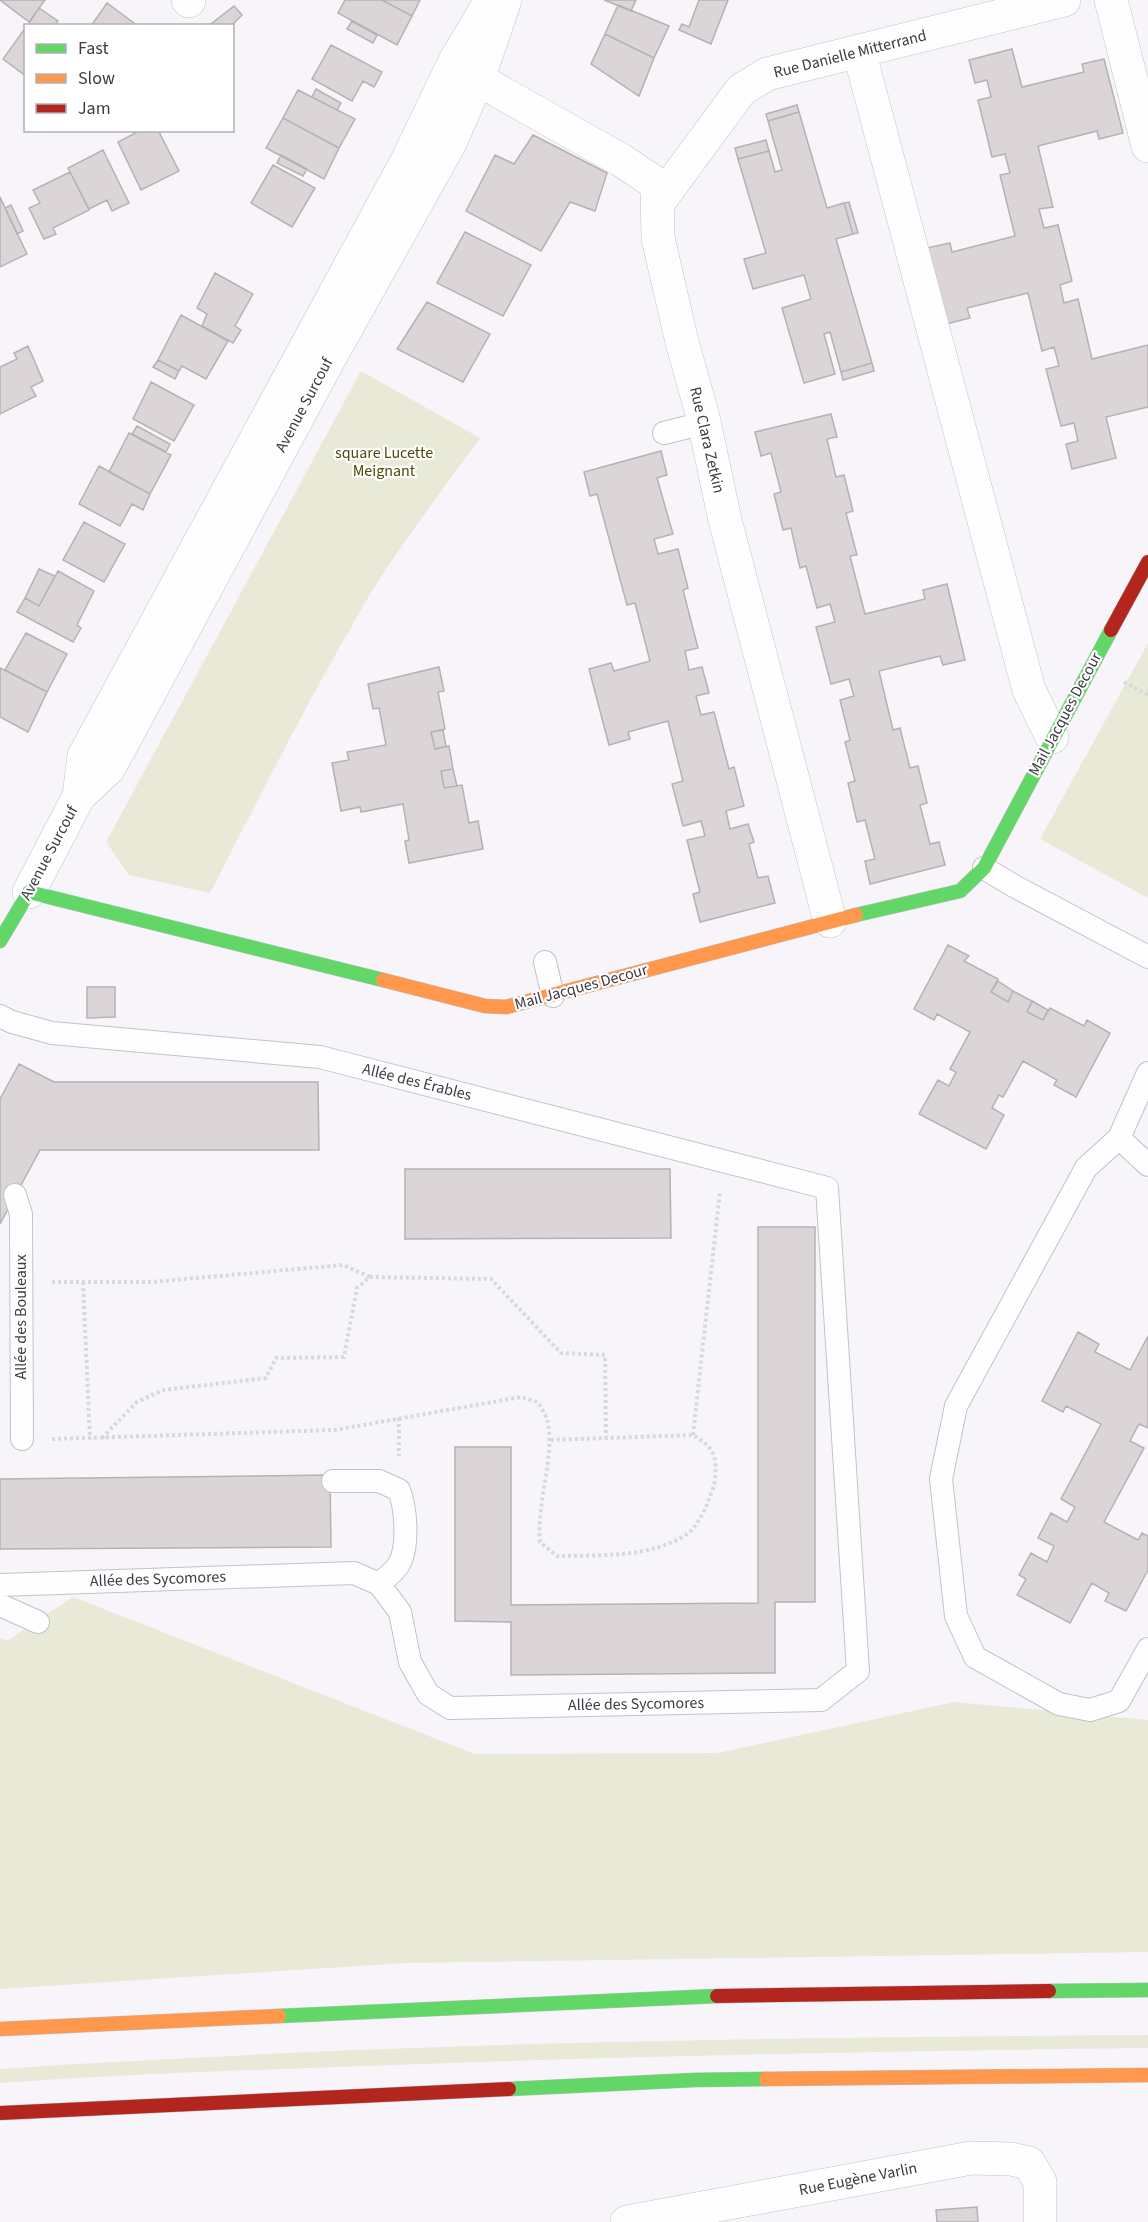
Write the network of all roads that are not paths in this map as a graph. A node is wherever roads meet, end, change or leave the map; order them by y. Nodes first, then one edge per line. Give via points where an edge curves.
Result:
1 (491, 0) edge
2 (505, 0) edge
3 (1064, 0) edge
4 (1111, 0) edge
5 (859, 51) junction
6 (466, 71) junction
7 (1148, 146) edge
8 (658, 203) junction
9 (704, 423) junction
10 (664, 433) dead end
11 (1148, 562) edge
12 (1052, 737) junction
13 (984, 868) junction
14 (29, 892) junction
15 (830, 921) junction
16 (0, 941) edge
17 (1148, 957) edge
18 (545, 962) dead end
19 (553, 996) junction
20 (0, 1016) edge
21 (1148, 1073) edge
22 (1119, 1138) junction
23 (1148, 1164) edge
24 (827, 1188) joint
25 (15, 1195) dead end
26 (22, 1439) road end
27 (333, 1481) dead end
28 (379, 1584) junction
29 (0, 1585) edge
30 (0, 1605) edge
31 (38, 1622) dead end
32 (1148, 1649) edge
33 (1148, 1990) edge
34 (0, 2029) edge
35 (1148, 2075) edge
36 (0, 2113) edge
37 (627, 2222) edge
38 (1040, 2222) edge
39 (1064, 2222) edge

1 - 6 street, Avenue Surcouf
2 - 6 street, Avenue Surcouf
3 - 5 street, Rue Danielle Mitterrand
4 - 7 street
5 - 8 street, Rue Danielle Mitterrand via 767,74 741,90
5 - 12 street via 1029,690
6 - 8 street, Rue Clara Zetkin via 654,182
6 - 14 street, Avenue Surcouf via 402,169 84,756 79,796
8 - 9 street, Rue Clara Zetkin via 658,237
9 - 10 lane
9 - 15 street, Rue Clara Zetkin via 725,520
11 - 12 main road, Mail Jacques Decour
12 - 13 main road, Mail Jacques Decour
13 - 15 main road, Mail Jacques Decour via 960,891
13 - 17 lane
14 - 16 main road, Avenue Surcouf
14 - 19 main road, Mail Jacques Decour via 485,1006 506,1007
15 - 19 main road, Mail Jacques Decour
18 - 19 lane
20 - 24 lane, Allée des Érables via 52,1033 320,1057
21 - 22 lane
22 - 23 lane
22 - 32 lane via 1086,1168 956,1406 941,1479 956,1616 975,1657 1059,1704 1090,1710 1119,1701
24 - 28 lane, Allée des Sycomores via 858,1671 821,1700 450,1708 428,1694 410,1662 400,1612
25 - 26 lane, Allée des Bouleaux via 21,1214
27 - 28 lane via 379,1481 399,1490 405,1504 404,1552 399,1566
28 - 29 lane, Allée des Sycomores via 354,1573
30 - 31 lane
33 - 34 main road via 705,1996
35 - 36 main road via 694,2080
37 - 38 street, Rue Eugène Varlin via 971,2158 1029,2163 1040,2182
38 - 39 street

